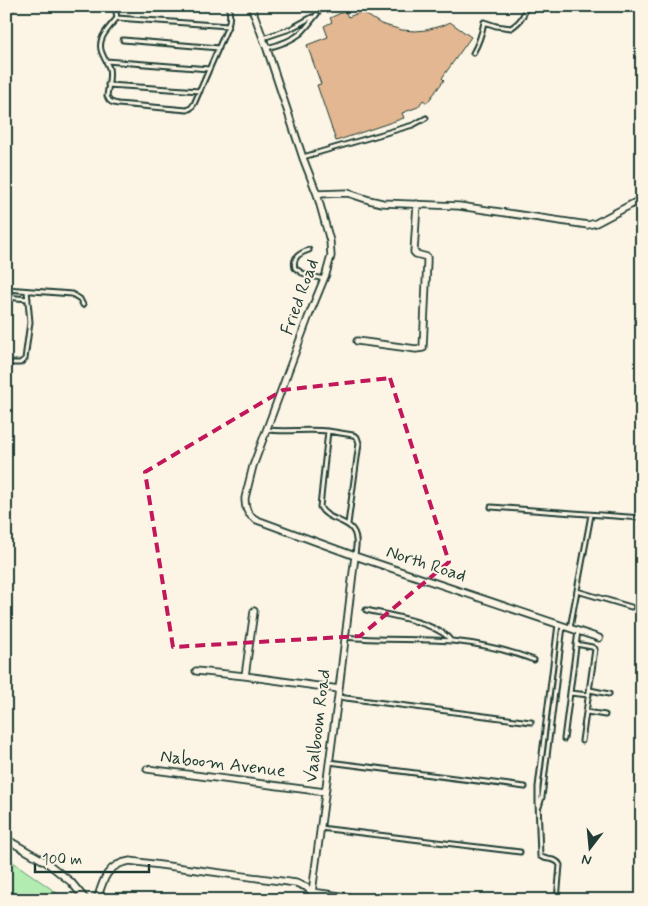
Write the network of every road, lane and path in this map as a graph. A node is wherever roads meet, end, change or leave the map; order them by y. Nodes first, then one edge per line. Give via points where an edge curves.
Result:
1 (14, 6) edge
2 (127, 6) edge
3 (228, 6) edge
4 (251, 6) edge
5 (318, 6) edge
6 (526, 6) edge
7 (6, 8) edge
8 (115, 8) edge
9 (321, 10) dead end
10 (117, 18) junction
11 (228, 26) junction
12 (263, 38) junction
13 (123, 40) dead end
14 (219, 48) junction
15 (267, 48) junction
16 (473, 53) dead end
17 (106, 61) junction
18 (210, 69) junction
19 (108, 85) junction
20 (200, 91) junction
21 (426, 118) dead end
22 (303, 158) junction
23 (317, 194) junction
24 (642, 197) edge
25 (417, 204) junction
26 (309, 250) dead end
27 (324, 279) junction
28 (6, 289) edge
29 (27, 291) junction
30 (6, 297) edge
31 (28, 299) junction
32 (83, 305) dead end
33 (357, 341) dead end
34 (12, 363) dead end
35 (267, 430) junction
36 (328, 431) junction
37 (490, 507) dead end
38 (247, 512) joint
39 (591, 515) junction
40 (642, 518) edge
41 (348, 524) junction
42 (355, 556) junction
43 (577, 591) junction
44 (631, 606) dead end
45 (254, 610) dead end
46 (366, 610) dead end
47 (561, 625) junction
48 (570, 628) junction
49 (578, 631) junction
50 (345, 637) junction
51 (598, 638) dead end
52 (452, 641) junction
53 (576, 644) junction
54 (534, 660) dead end
55 (196, 671) dead end
56 (245, 676) junction
57 (339, 689) junction
58 (589, 692) junction
59 (570, 693) junction
60 (609, 694) dead end
61 (338, 696) junction
62 (586, 712) junction
63 (605, 715) dead end
64 (531, 722) dead end
65 (564, 738) dead end
66 (582, 741) dead end
67 (329, 762) junction
68 (147, 769) dead end
69 (525, 787) dead end
70 (325, 792) junction
71 (320, 828) junction
72 (6, 839) edge
73 (520, 852) dead end
74 (312, 892) junction
75 (86, 900) edge
76 (97, 900) edge
77 (311, 900) edge
78 (370, 900) edge
79 (557, 900) edge

1 - 7 street
2 - 8 lane
3 - 11 lane
4 - 12 street, Fried Road
5 - 9 lane
6 - 16 lane via 523,18 511,28 484,22
8 - 10 lane
10 - 11 lane
10 - 17 lane via 102,38 101,51
11 - 14 lane
12 - 15 street, Fried Road
12 - 15 lane via 290,29 317,14 295,37
13 - 14 lane
14 - 18 lane
15 - 22 street, Fried Road
17 - 18 lane
17 - 19 lane
18 - 20 lane
19 - 20 lane
19 - 20 lane via 107,96 112,103 187,110
21 - 22 lane via 413,125
22 - 23 street, Fried Road
23 - 25 street via 348,193 382,203
23 - 27 street, Fried Road via 330,249
24 - 25 street via 588,225 459,206
25 - 33 street via 414,252 427,257 423,348 416,350
26 - 27 lane via 296,256 295,268
27 - 35 street, Fried Road
28 - 29 lane
29 - 31 lane
29 - 32 lane via 72,294
30 - 31 lane
31 - 34 lane via 30,322 26,359
35 - 36 lane
35 - 38 street, Fried Road via 247,489
36 - 41 lane via 320,507 324,514
36 - 41 lane via 357,437 359,443
37 - 39 lane
38 - 42 street, North Road via 257,520
39 - 40 lane
39 - 43 lane
41 - 42 lane via 356,539
42 - 47 street, North Road
42 - 50 street, Vaalboom Road
43 - 44 lane
43 - 48 lane
45 - 56 street
46 - 52 lane via 436,629
47 - 48 street, North Road
47 - 79 lane via 539,807 540,856 560,865
48 - 49 street, North Road
49 - 51 street, North Road
49 - 53 lane
50 - 52 lane
50 - 57 street, Vaalboom Road
52 - 54 lane via 500,649
53 - 58 lane via 595,649
53 - 59 lane
55 - 56 street
56 - 57 street
57 - 61 street, Vaalboom Road
58 - 59 lane
58 - 60 lane
58 - 62 lane
59 - 65 lane
61 - 64 lane
61 - 67 street, Vaalboom Road
62 - 63 lane
62 - 66 lane
67 - 69 lane
67 - 70 street, Vaalboom Road
68 - 70 street, Naboom Avenue
70 - 71 street, Vaalboom Road
71 - 73 lane
71 - 74 street, Vaalboom Road
72 - 75 street via 46,862
74 - 76 street via 296,883 130,861 111,868
74 - 77 street, Vaalboom Road
74 - 78 street

